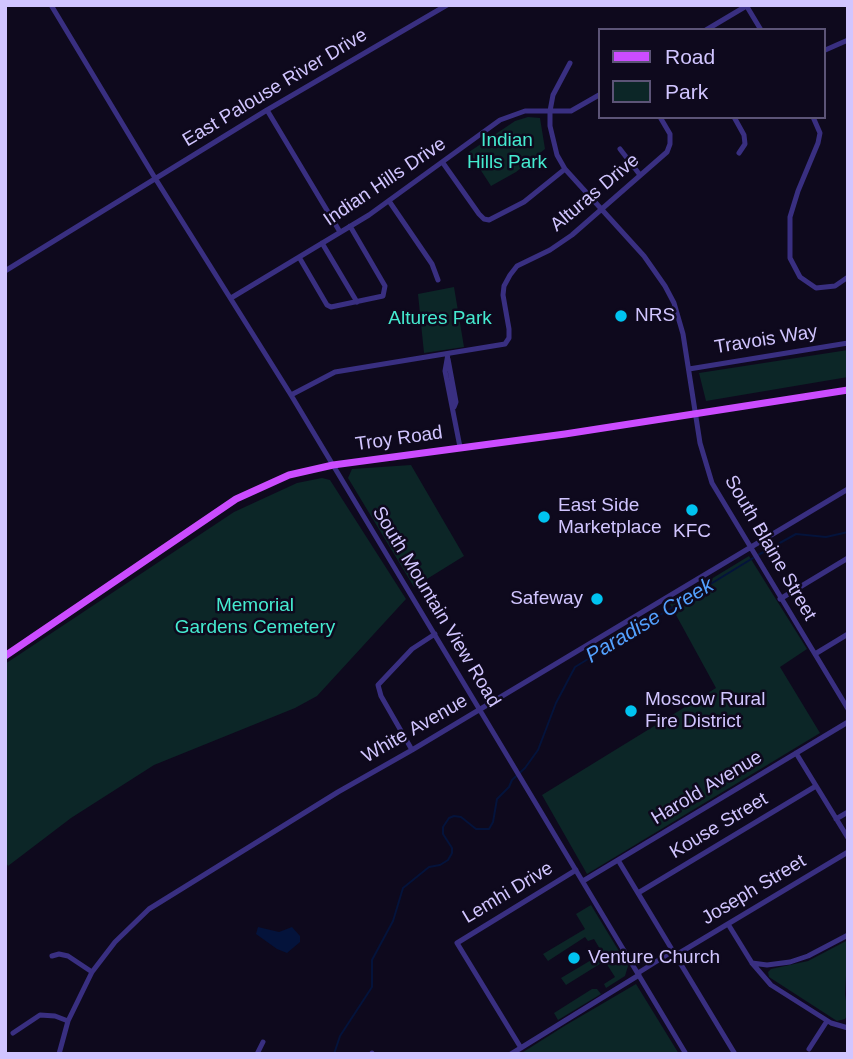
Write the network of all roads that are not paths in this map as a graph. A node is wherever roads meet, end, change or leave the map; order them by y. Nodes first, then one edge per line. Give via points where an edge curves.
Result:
1 (51, 5) edge
2 (447, 5) edge
3 (747, 6) edge
4 (709, 28) edge
5 (760, 28) edge
6 (848, 40) edge
7 (825, 50) edge
8 (570, 63) dead end
9 (598, 96) edge
10 (267, 110) junction
11 (550, 111) junction
12 (661, 119) edge
13 (735, 119) edge
14 (814, 119) edge
15 (620, 149) dead end
16 (739, 153) dead end
17 (443, 163) junction
18 (565, 169) junction
19 (640, 175) junction
20 (155, 178) junction
21 (389, 201) junction
22 (602, 210) junction
23 (350, 226) junction
24 (340, 232) junction
25 (322, 243) junction
26 (299, 257) junction
27 (5, 271) edge
28 (848, 277) edge
29 (438, 279) dead end
30 (231, 298) junction
31 (357, 302) junction
32 (848, 343) edge
33 (447, 355) junction
34 (689, 369) junction
35 (848, 390) edge
36 (291, 395) junction
37 (695, 412) junction
38 (460, 447) junction
39 (333, 465) junction
40 (848, 489) edge
41 (750, 549) junction
42 (848, 558) edge
43 (780, 599) junction
44 (435, 634) junction
45 (848, 634) edge
46 (815, 654) junction
47 (5, 656) edge
48 (848, 709) edge
49 (479, 710) junction
50 (848, 722) edge
51 (412, 750) junction
52 (796, 753) junction
53 (816, 786) junction
54 (848, 812) edge
55 (836, 819) junction
56 (848, 838) edge
57 (848, 852) edge
58 (618, 860) junction
59 (576, 870) junction
60 (583, 881) junction
61 (638, 893) junction
62 (728, 924) junction
63 (848, 935) edge
64 (674, 953) junction
65 (52, 956) dead end
66 (752, 963) junction
67 (92, 972) junction
68 (638, 974) junction
69 (68, 1021) junction
70 (827, 1021) junction
71 (848, 1028) edge
72 (13, 1033) dead end
73 (263, 1042) dead end
74 (521, 1048) junction
75 (809, 1049) dead end
76 (59, 1054) edge
77 (257, 1054) edge
78 (511, 1054) edge
79 (686, 1054) edge
80 (735, 1054) edge

1 - 20 street, South Mountain View Road
2 - 10 street, East Palouse River Drive
3 - 4 street
3 - 5 street
6 - 7 street
8 - 11 street, South Blaine Street via 553,94
9 - 11 street, Indian Hills Drive via 570,111
10 - 20 street, East Palouse River Drive
10 - 24 street
11 - 17 street, Indian Hills Drive via 525,111 500,120
11 - 18 street, South Blaine Street via 552,140
12 - 19 street, Alturas Drive via 670,134 667,152
13 - 16 street via 744,135
14 - 28 street via 820,133 790,217 790,258 800,277 816,288 835,286
15 - 19 street
17 - 18 street via 479,214 489,220 524,202
17 - 21 street, Indian Hills Drive
18 - 22 street, South Blaine Street
19 - 22 street, Alturas Drive
20 - 27 street, East Palouse River Drive
20 - 30 street, South Mountain View Road
21 - 23 street, Indian Hills Drive
21 - 29 street
22 - 33 street, Alturas Drive via 559,245 517,266 510,275 503,295 509,329 505,344
22 - 34 street, South Blaine Street via 665,286 683,334
23 - 24 street, Indian Hills Drive
23 - 31 street via 386,292 377,299
24 - 25 street, Indian Hills Drive
25 - 26 street, Indian Hills Drive
25 - 31 street
26 - 30 street, Indian Hills Drive
26 - 31 street via 327,305
30 - 36 street, South Mountain View Road
32 - 34 street, Travois Way
33 - 36 street, Alturas Drive via 335,372
33 - 38 street
34 - 37 street, South Blaine Street
35 - 37 main road, Troy Road
36 - 39 street, South Mountain View Road
37 - 38 main road, Troy Road
37 - 41 street, South Blaine Street via 712,483
38 - 39 main road, Troy Road
39 - 44 street, South Mountain View Road
39 - 47 main road, Troy Road via 289,475 236,499
40 - 41 street, White Avenue
41 - 43 street, South Blaine Street
41 - 49 street, White Avenue
42 - 43 street
43 - 46 street, South Blaine Street
44 - 49 street, South Mountain View Road
44 - 51 street via 412,649 378,685
45 - 46 street
46 - 48 street, South Blaine Street
49 - 51 street, White Avenue
49 - 59 street, South Mountain View Road
50 - 52 street, Harold Avenue
51 - 67 street, White Avenue via 165,898 126,930
52 - 53 street
52 - 58 street, Harold Avenue
53 - 55 street
53 - 61 street, Kouse Street
54 - 55 street
55 - 56 street
57 - 62 street, Joseph Street
58 - 60 street, Harold Avenue
58 - 61 street
59 - 60 street, South Mountain View Road
59 - 74 street, Lemhi Drive via 457,943
60 - 68 street, South Mountain View Road
61 - 64 street
62 - 64 street, Joseph Street
62 - 66 street
63 - 66 street via 790,962
64 - 68 street, Joseph Street
64 - 80 street
65 - 67 street via 68,956
66 - 70 street via 771,985
67 - 69 street, White Avenue
68 - 74 street, Joseph Street
68 - 79 street, South Mountain View Road
69 - 72 street via 40,1015
69 - 76 street, White Avenue
70 - 71 street
70 - 75 street
73 - 77 street
74 - 78 street, Joseph Street

